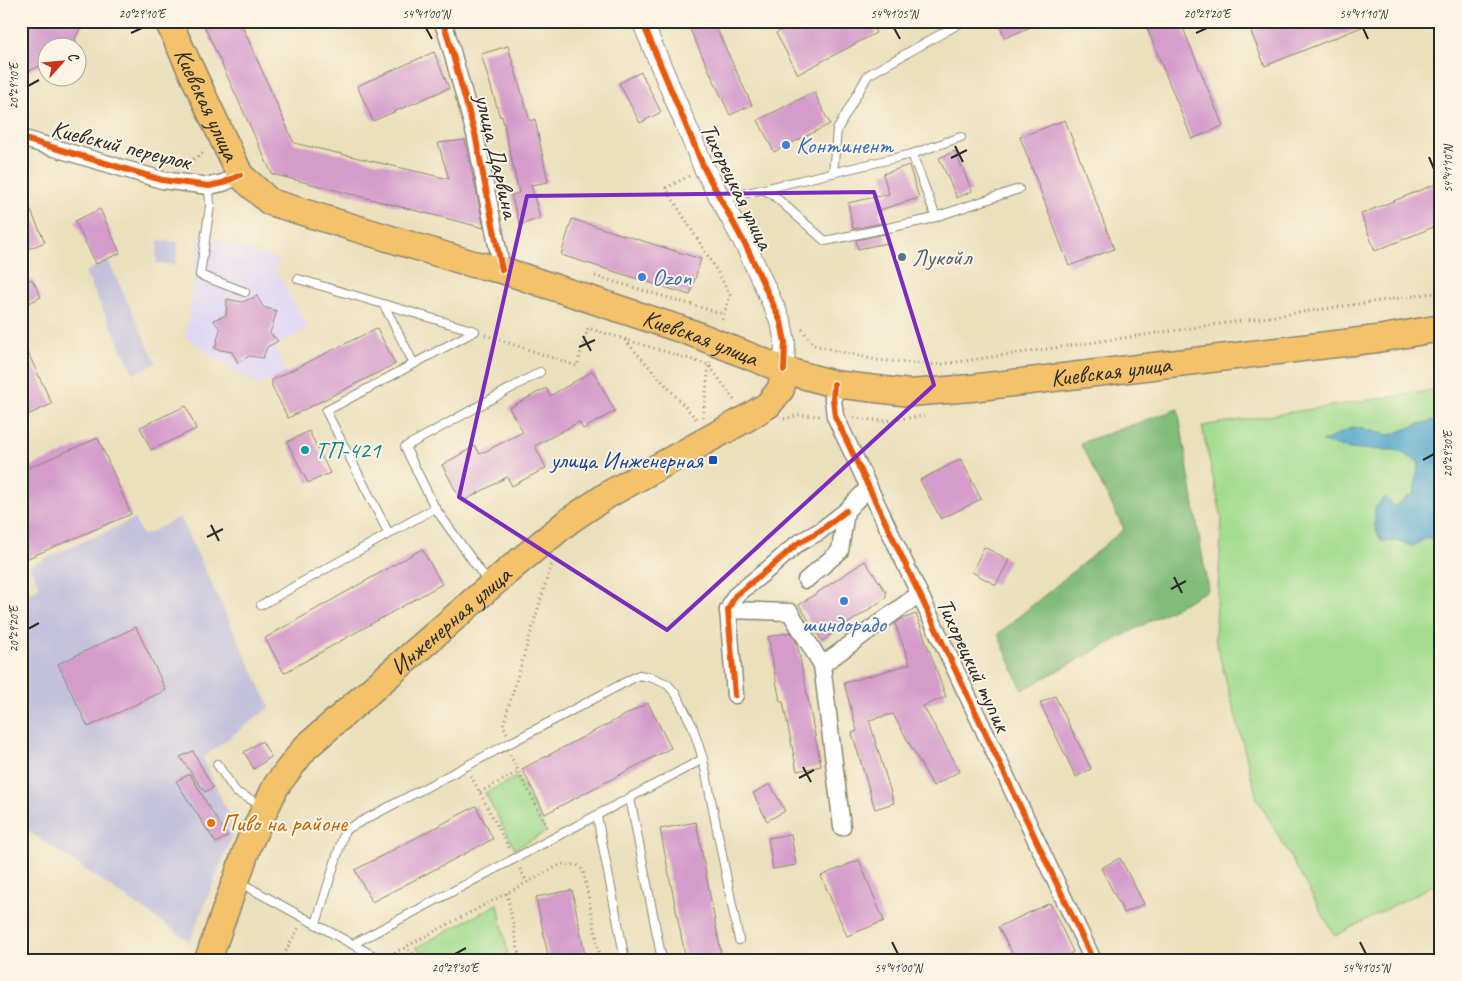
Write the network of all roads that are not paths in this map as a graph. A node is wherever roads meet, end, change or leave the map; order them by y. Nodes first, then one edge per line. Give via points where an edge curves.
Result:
1 (168, 21) edge
2 (442, 21) edge
3 (642, 21) edge
4 (964, 21) edge
5 (961, 137) dead end
6 (21, 138) edge
7 (912, 154) junction
8 (833, 174) junction
9 (240, 175) junction
10 (209, 186) junction
11 (1019, 189) dead end
12 (764, 190) junction
13 (720, 200) junction
14 (936, 217) junction
15 (502, 270) junction
16 (298, 279) dead end
17 (245, 292) dead end
18 (384, 305) junction
19 (1441, 328) edge
20 (414, 364) junction
21 (784, 370) junction
22 (540, 372) dead end
23 (834, 384) junction
24 (869, 487) junction
25 (436, 508) junction
26 (846, 511) junction
27 (389, 534) junction
28 (806, 580) dead end
29 (491, 586) junction
30 (919, 594) junction
31 (261, 605) dead end
32 (728, 610) junction
33 (822, 666) junction
34 (735, 695) dead end
35 (703, 759) junction
36 (217, 764) dead end
37 (630, 798) junction
38 (266, 807) junction
39 (596, 816) junction
40 (842, 827) dead end
41 (237, 881) junction
42 (316, 924) junction
43 (739, 940) dead end
44 (353, 944) junction
45 (208, 960) edge
46 (380, 960) edge
47 (624, 960) edge
48 (662, 960) edge
49 (1093, 960) edge

1 - 9 main road, Киевская улица
2 - 15 street, улица Дарвина via 475,134
3 - 13 street, Тихорецкая улица
4 - 8 lane via 868,74 837,130
5 - 7 lane
6 - 10 street, Киевский переулок via 162,180
7 - 8 lane
7 - 14 lane
8 - 12 lane
9 - 10 street, Киевский переулок
9 - 15 main road, Киевская улица via 270,202
10 - 17 lane via 210,206 200,275
11 - 14 lane
12 - 13 lane
12 - 14 lane via 825,241
13 - 21 street, Тихорецкая улица via 748,250 781,322 785,342
15 - 21 main road, Киевская улица via 712,354
16 - 18 lane
18 - 20 lane
18 - 20 lane via 475,331
19 - 23 main road, Киевская улица via 971,388 910,393
20 - 27 lane via 326,410
21 - 23 main road, Киевская улица
21 - 29 main road, Инженерная улица via 781,389 768,405 609,494 570,520
22 - 25 lane via 405,447
23 - 24 street, Тихорецкий тупик via 835,416
24 - 26 street
24 - 30 street, Тихорецкий тупик
25 - 27 lane
25 - 29 lane
26 - 28 street via 840,551
26 - 32 street via 797,544 735,596
27 - 31 lane
29 - 38 main road, Инженерная улица via 305,748 276,786
30 - 33 street
30 - 49 street, Тихорецкий тупик
32 - 33 street via 790,612
32 - 34 street
33 - 40 street
35 - 37 lane
35 - 42 lane via 692,725 676,694 667,684 639,675 345,830
35 - 43 lane
36 - 38 lane via 236,792
37 - 39 lane
37 - 48 lane
38 - 41 main road, Инженерная улица
39 - 44 lane
39 - 47 lane
41 - 42 lane
41 - 45 main road, Инженерная улица
42 - 44 lane
44 - 46 lane

